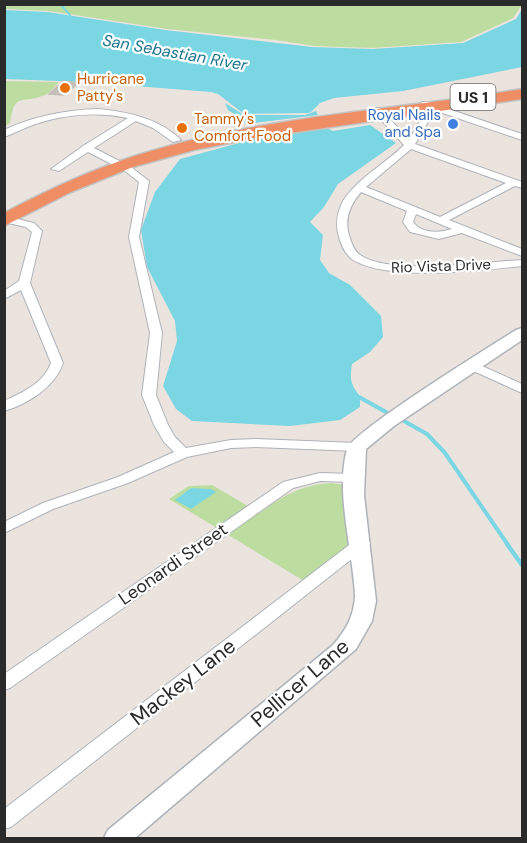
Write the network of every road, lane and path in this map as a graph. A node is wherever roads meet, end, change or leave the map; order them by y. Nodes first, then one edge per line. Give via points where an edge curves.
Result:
1 (522, 88) edge
2 (522, 94) edge
3 (431, 106) junction
4 (380, 113) junction
5 (134, 118) junction
6 (425, 120) dead end
7 (4, 134) edge
8 (522, 137) edge
9 (176, 140) junction
10 (409, 145) junction
11 (86, 148) junction
12 (115, 162) junction
13 (56, 169) dead end
14 (518, 184) edge
15 (359, 188) junction
16 (415, 210) junction
17 (5, 217) edge
18 (441, 220) junction
19 (462, 229) junction
20 (522, 253) edge
21 (522, 263) edge
22 (24, 283) junction
23 (4, 297) edge
24 (522, 333) edge
25 (473, 366) junction
26 (522, 389) edge
27 (4, 407) edge
28 (361, 443) junction
29 (183, 453) junction
30 (354, 478) junction
31 (4, 528) edge
32 (362, 543) junction
33 (4, 683) edge
34 (4, 821) edge
35 (117, 838) edge

1 - 3 highway, US 1
2 - 3 highway, US 1
3 - 4 highway, US 1
3 - 8 street
4 - 9 highway, US 1 via 243,126
4 - 10 street
4 - 12 highway, US 1 via 228,136
5 - 7 street via 61,114 26,123
5 - 9 street via 153,124
5 - 11 street
6 - 10 street, Rio Vista Drive
9 - 12 highway, US 1
10 - 14 street
10 - 15 street, Rio Vista Drive
11 - 12 street
11 - 13 street
12 - 17 highway, US 1
12 - 29 street via 144,181 134,237 156,333 150,395 161,425
14 - 18 street
15 - 16 street
15 - 21 street, Rio Vista Drive via 342,215 342,230 351,252 367,263 400,269
16 - 18 street
16 - 19 street via 408,222 414,230 444,235
17 - 22 street via 37,228
18 - 19 street
19 - 20 street
22 - 23 street
22 - 27 street via 57,363 46,382
24 - 25 main road
25 - 26 street
25 - 28 main road
28 - 29 street via 231,444
28 - 30 main road, Pellicer Lane
29 - 31 street via 123,480 48,506
30 - 32 main road, Pellicer Lane
30 - 33 street, Leonardi Street via 320,477 288,485
32 - 34 street, Mackey Lane
32 - 35 main road, Pellicer Lane via 364,614 351,640

